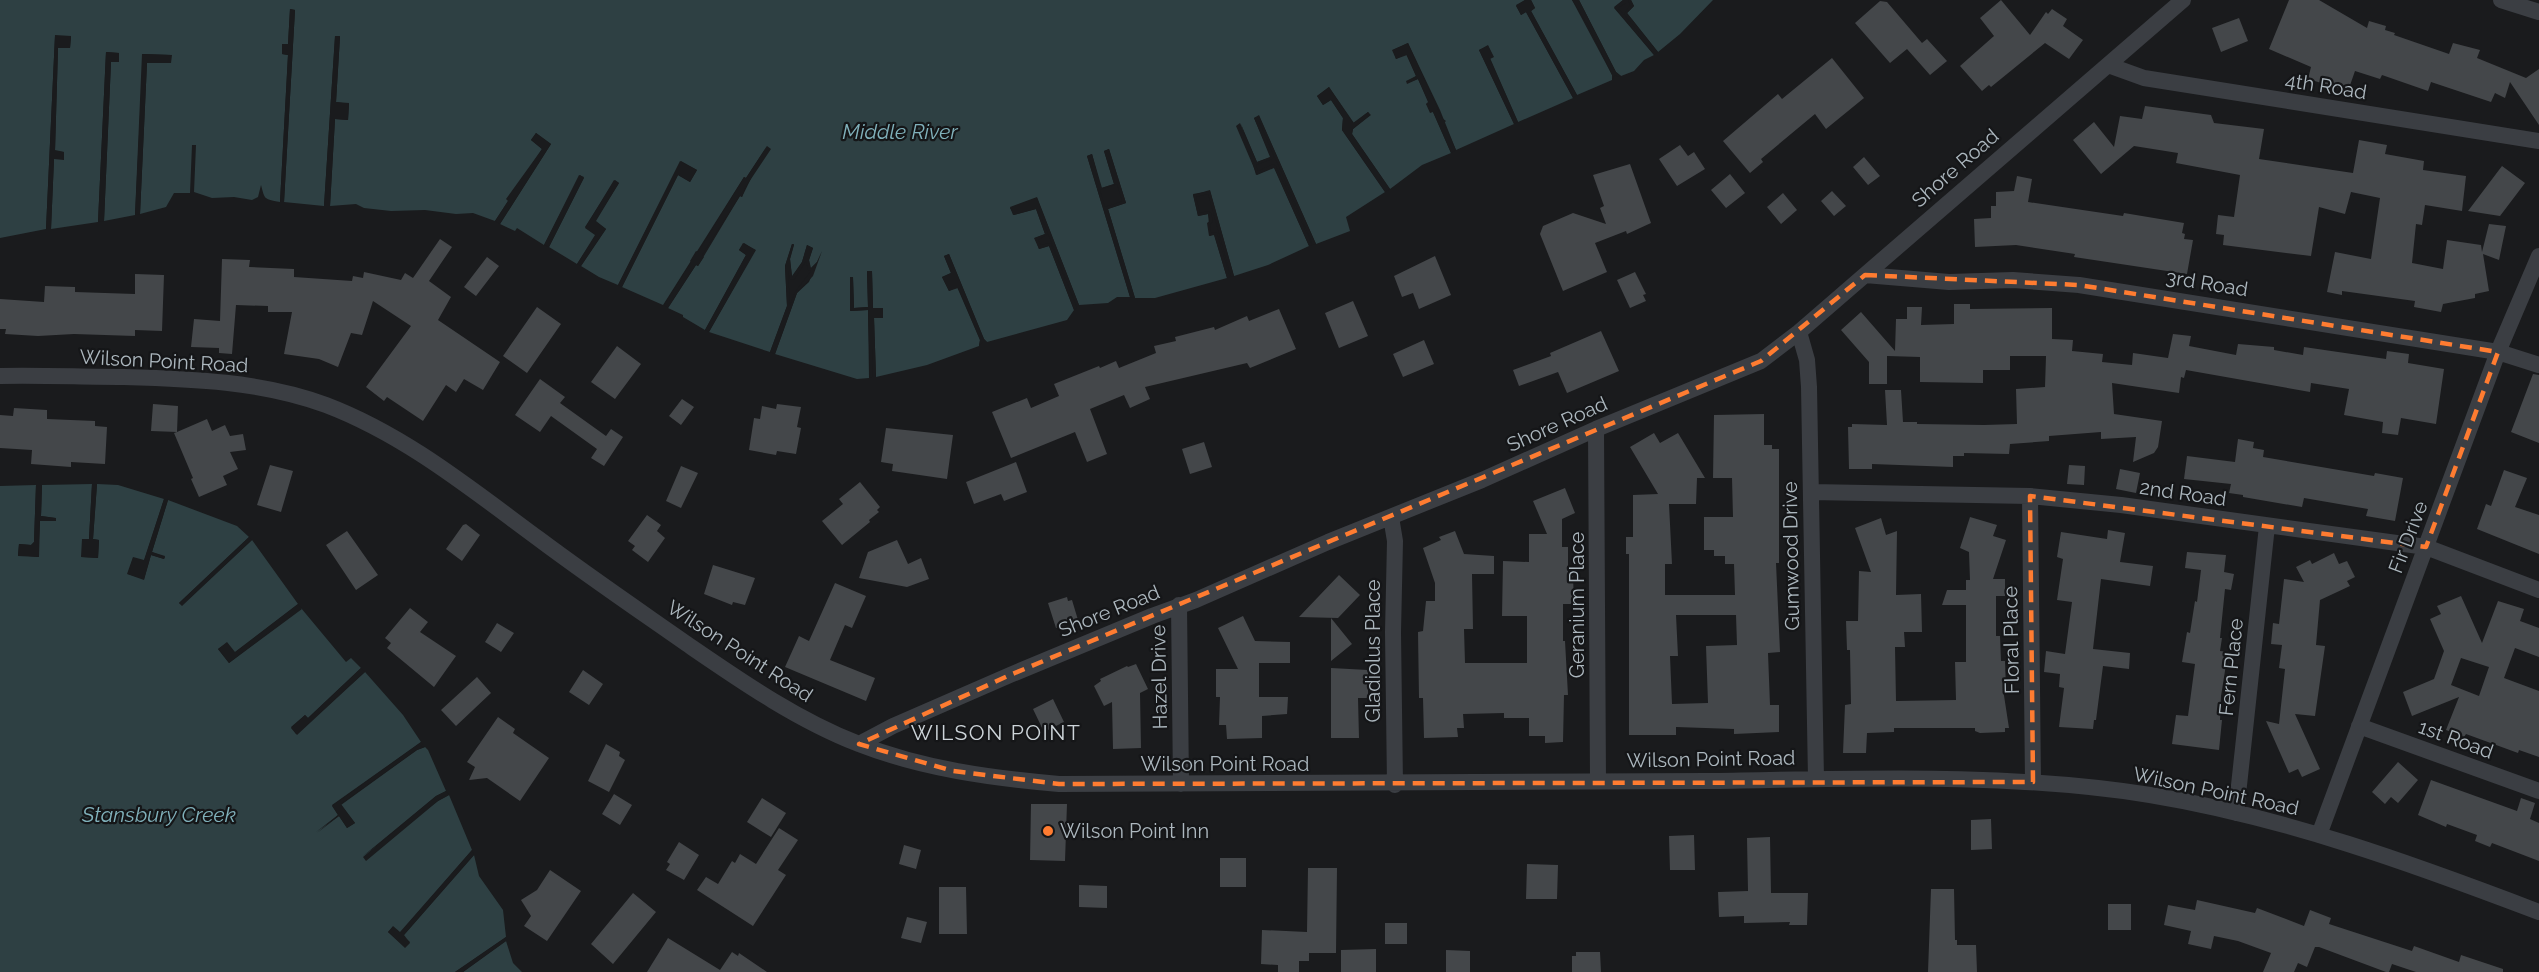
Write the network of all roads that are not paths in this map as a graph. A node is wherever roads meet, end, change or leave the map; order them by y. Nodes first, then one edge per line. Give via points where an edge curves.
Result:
1 (2183, 0) edge
2 (2501, 0) edge
3 (2539, 12) edge
4 (2108, 65) junction
5 (2539, 141) edge
6 (2539, 256) edge
7 (1865, 275) junction
8 (1799, 332) junction
9 (2498, 352) junction
10 (2539, 365) edge
11 (0, 376) edge
12 (1596, 429) junction
13 (1811, 492) junction
14 (2030, 496) junction
15 (1391, 517) junction
16 (2267, 526) junction
17 (2426, 547) junction
18 (2539, 590) edge
19 (1179, 605) junction
20 (2359, 726) junction
21 (859, 744) junction
22 (1816, 779) junction
23 (1598, 781) junction
24 (2033, 782) junction
25 (1181, 784) junction
26 (1395, 785) junction
27 (2539, 791) edge
28 (2236, 813) junction
29 (2319, 835) junction
30 (2539, 912) edge

1 - 4 street, Shore Road
2 - 3 street
4 - 5 street, 4th Road via 2144,78
4 - 7 street, Shore Road
6 - 9 street, Fir Drive
7 - 8 street, Shore Road
7 - 9 street, 3rd Road via 1949,282 2013,280 2079,285
8 - 12 street, Shore Road via 1761,361
8 - 13 street, Gumwood Drive via 1807,360
9 - 10 street, 3rd Road
9 - 17 street, Fir Drive
11 - 21 street, Wilson Point Road via 183,379 245,385 323,404 400,441 457,477 745,684
12 - 15 street, Shore Road
12 - 23 street, Geranium Place
13 - 14 street, 2nd Road
13 - 22 street, Gumwood Drive
14 - 16 street, 2nd Road
14 - 24 street, Floral Place
15 - 19 street, Shore Road
15 - 26 street, Gladiolus Place via 1395,541
16 - 17 street, 2nd Road
16 - 28 street, Fern Place
17 - 18 street, 2nd Road
17 - 20 street, Fir Drive
19 - 21 street, Shore Road via 1010,675
19 - 25 street, Hazel Drive
20 - 27 street, 1st Road
20 - 29 street, Fir Drive
21 - 25 street, Wilson Point Road via 925,765 1014,780
22 - 23 street, Wilson Point Road
22 - 24 street, Wilson Point Road
23 - 26 street, Wilson Point Road
24 - 28 street, Wilson Point Road via 2145,794
25 - 26 street, Wilson Point Road
28 - 29 street, Wilson Point Road
29 - 30 street, Wilson Point Road

